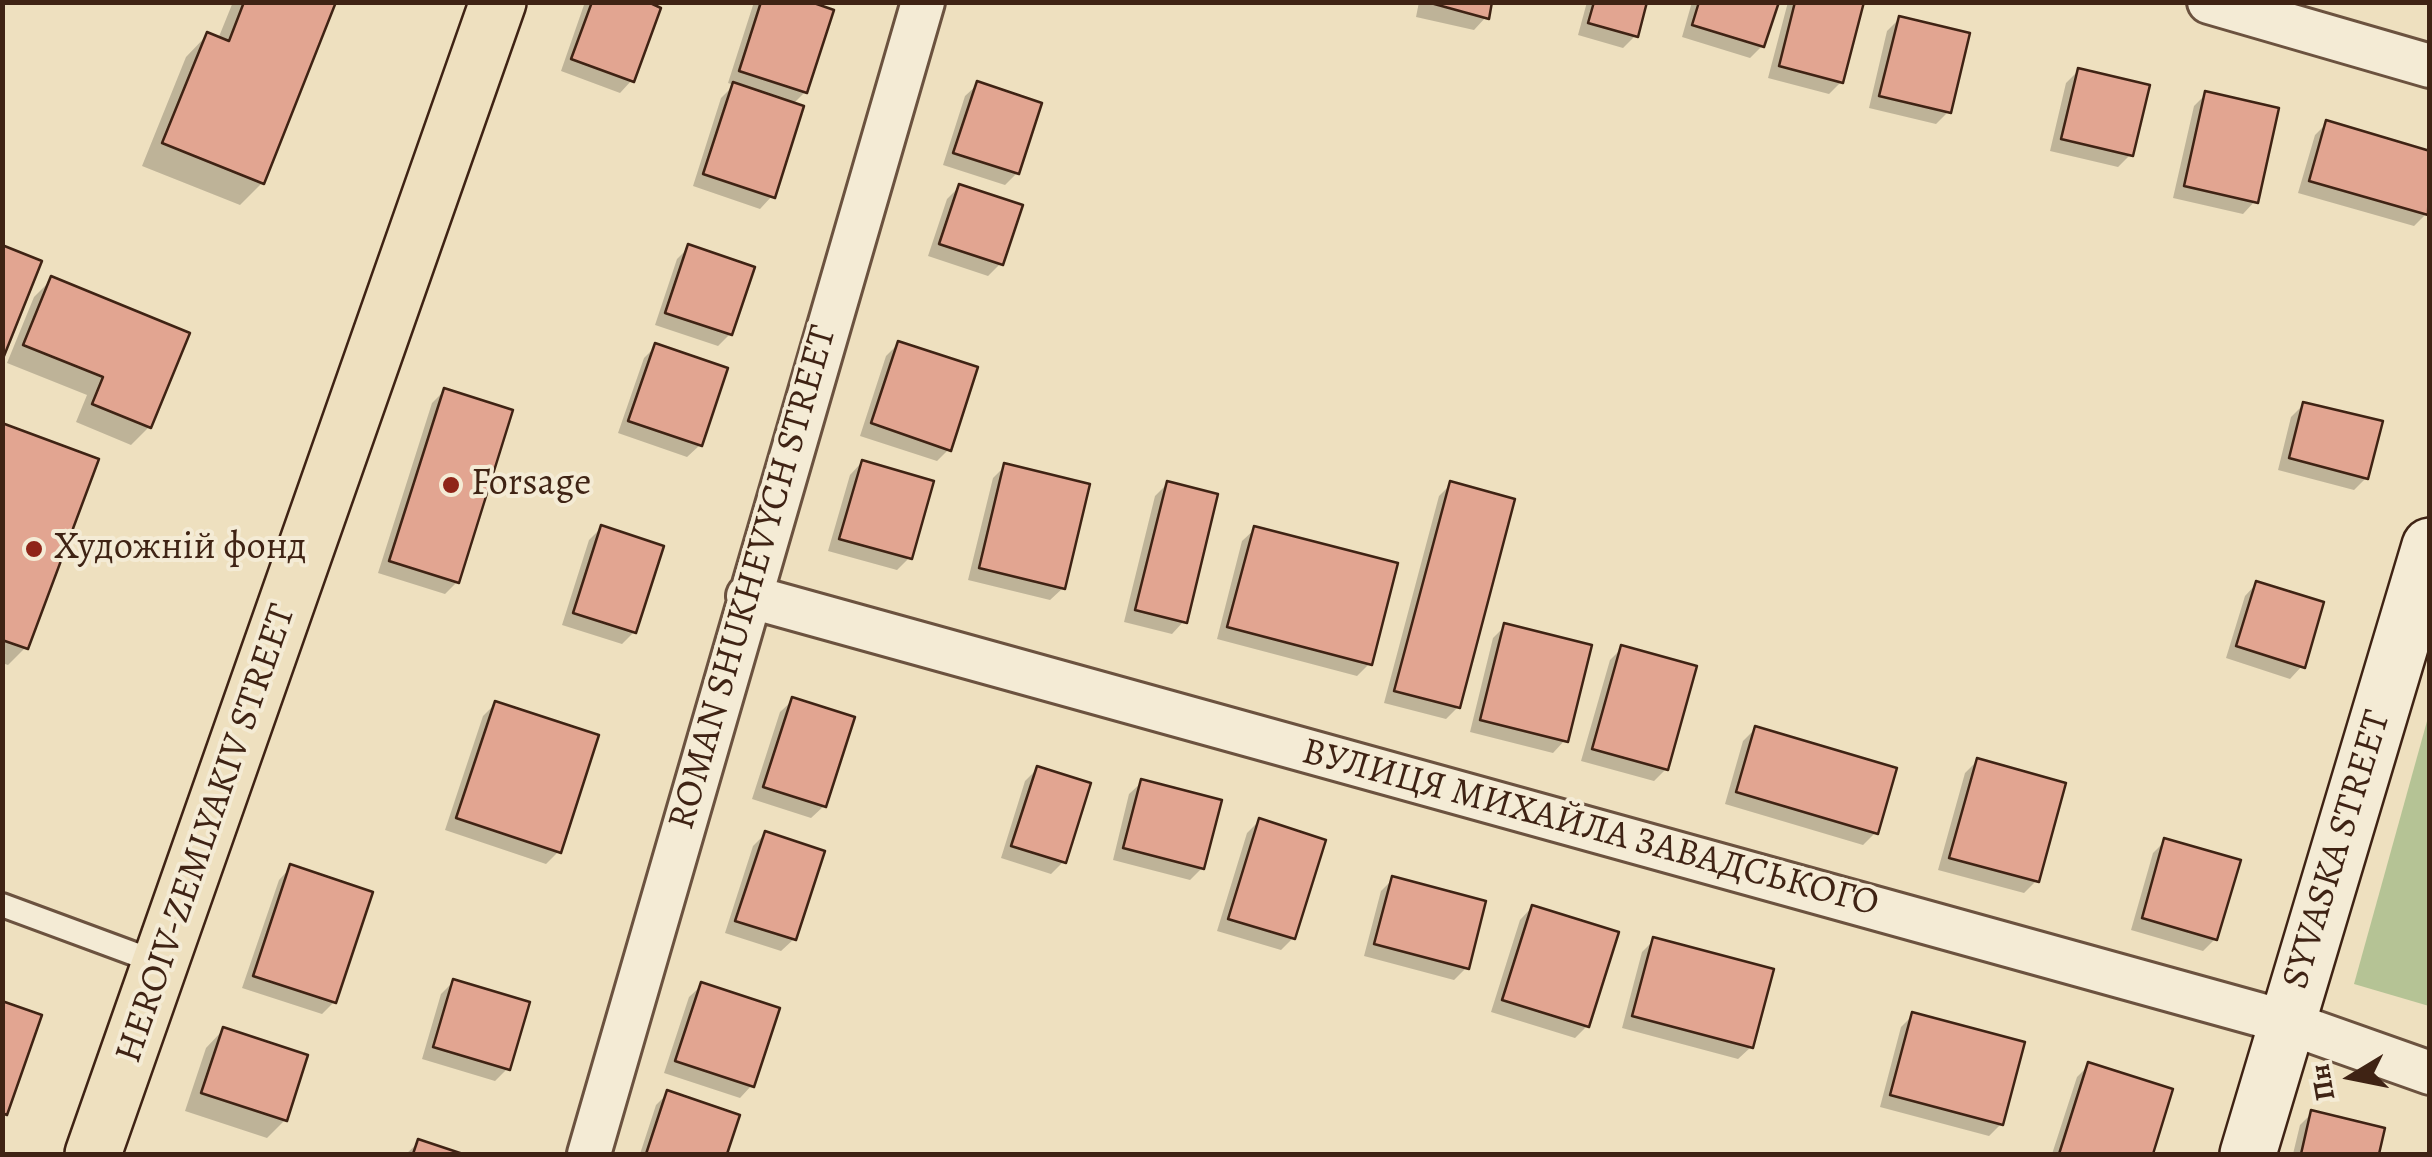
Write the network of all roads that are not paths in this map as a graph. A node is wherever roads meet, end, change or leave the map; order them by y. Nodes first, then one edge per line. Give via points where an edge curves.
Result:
1 (498, 2) edge
2 (924, 2) edge
3 (2209, 2) edge
4 (2430, 66) edge
5 (2430, 546) edge
6 (748, 596) junction
7 (2, 904) edge
8 (162, 964) junction
9 (2286, 1022) junction
10 (2430, 1073) edge
11 (93, 1154) edge
12 (588, 1154) edge
13 (2248, 1154) edge

1 - 8 main road, HEROIV-ZEMLYAKIV STREET
2 - 6 street, ROMAN SHUKHEVYCH STREET
3 - 4 street
5 - 9 street, SYVASKA STREET
6 - 9 street, ВУЛИЦЯ МИХАЙЛА ЗАВАДСЬКОГО
6 - 12 street, ROMAN SHUKHEVYCH STREET
7 - 8 lane
8 - 11 main road, HEROIV-ZEMLYAKIV STREET
9 - 10 street, ВУЛИЦЯ МИХАЙЛА ЗАВАДСЬКОГО
9 - 13 street, SYVASKA STREET

